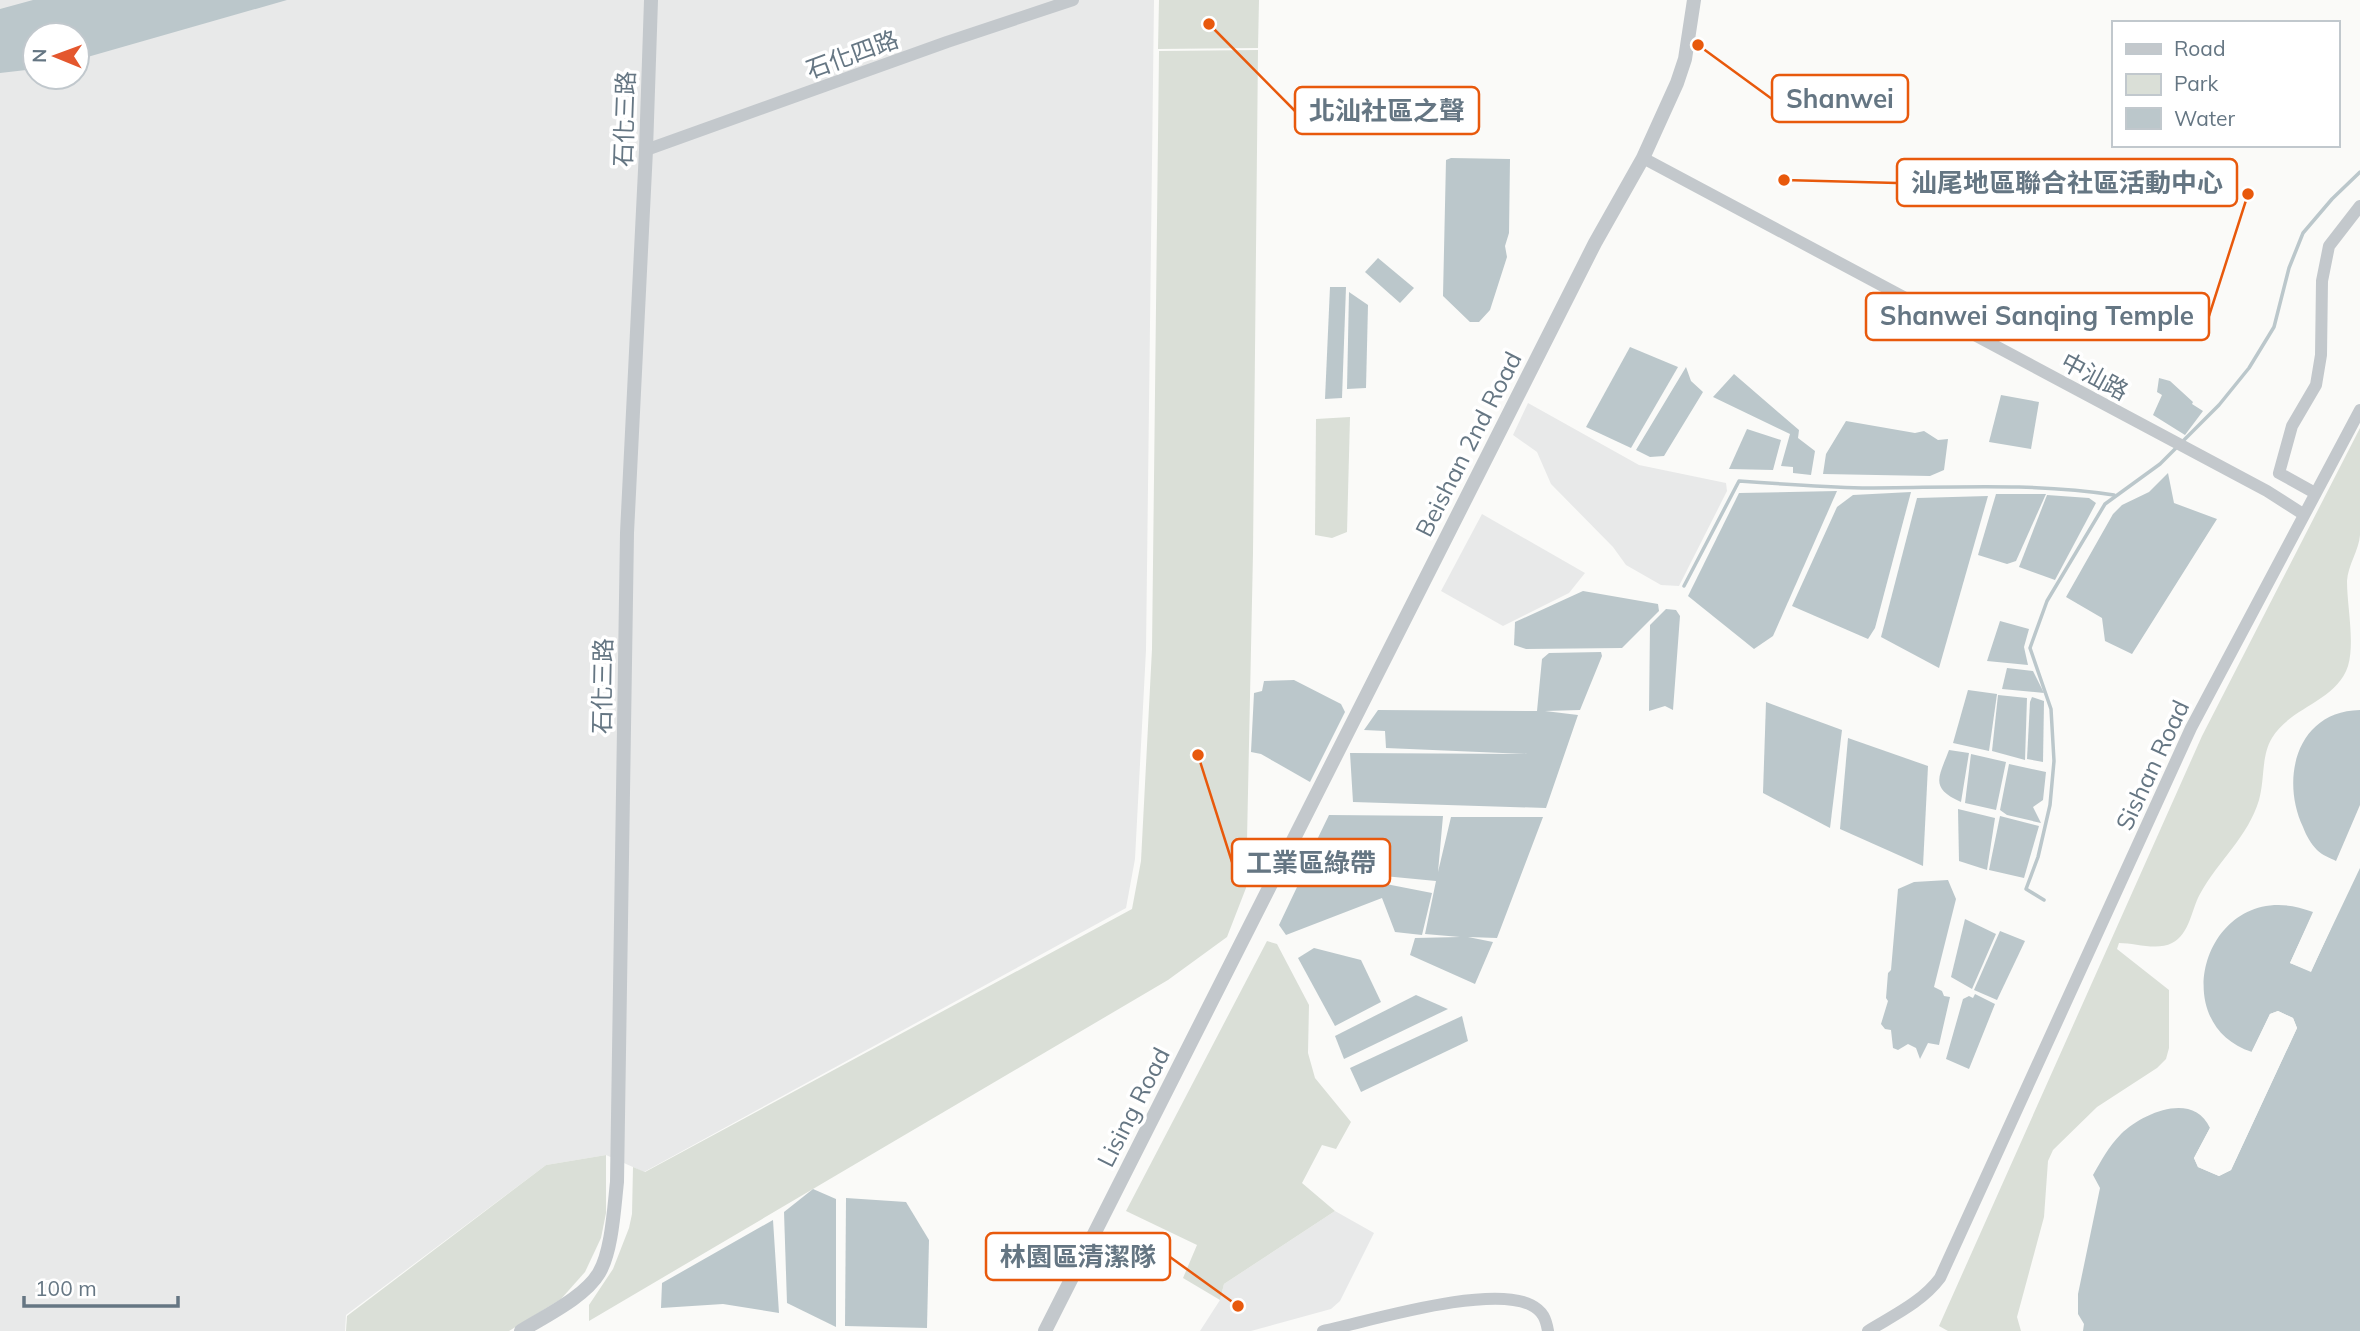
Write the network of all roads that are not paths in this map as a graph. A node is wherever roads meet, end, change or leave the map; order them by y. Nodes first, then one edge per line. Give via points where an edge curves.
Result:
1 (651, 0) edge
2 (1073, 0) edge
3 (1694, 0) edge
4 (646, 150) junction
5 (1643, 158) junction
6 (2360, 206) edge
7 (2360, 410) edge
8 (2279, 473) junction
9 (2267, 491) junction
10 (2315, 493) junction
11 (2303, 514) junction
12 (1262, 903) joint
13 (521, 1331) edge
14 (1045, 1331) edge
15 (1323, 1331) edge
16 (1548, 1331) edge
17 (1868, 1331) edge

1 - 4 street, 石化三路
2 - 4 street, 石化四路
3 - 5 street, Beishan 2nd Road via 1685,59
4 - 13 street, 石化三路 via 627,533 617,1182 610,1239 600,1273 578,1295
5 - 9 street, 中汕路
5 - 12 street, Beishan 2nd Road via 1595,243
6 - 8 street via 2329,246 2322,281 2316,385 2292,426
7 - 10 street, Sishan Road
8 - 9 street
8 - 10 street
9 - 11 street, 中汕路
10 - 11 street, Sishan Road
11 - 17 street, Sishan Road via 2191,728 1940,1278 1931,1290
12 - 14 street, Lising Road
15 - 16 street via 1489,1299 1532,1306 1545,1316

